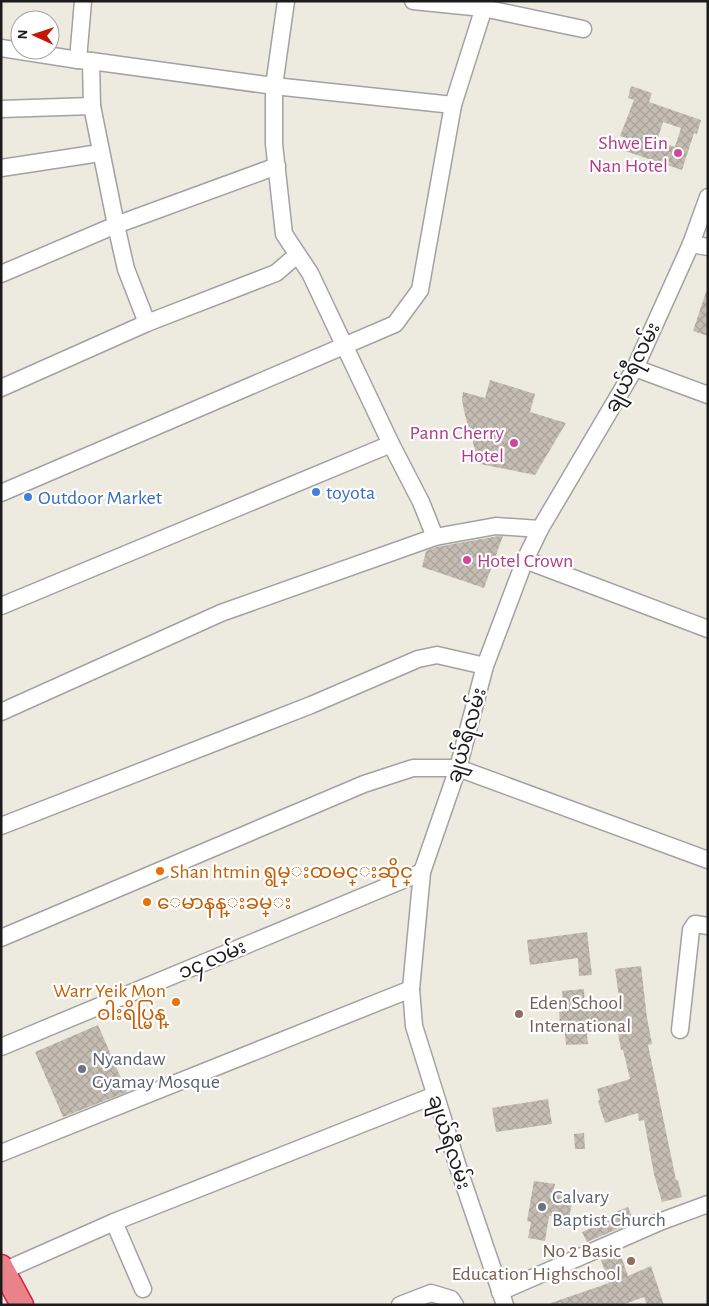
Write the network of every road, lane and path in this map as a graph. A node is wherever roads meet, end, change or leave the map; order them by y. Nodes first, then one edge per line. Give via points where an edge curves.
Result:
1 (83, 1) edge
2 (286, 1) edge
3 (413, 1) edge
4 (484, 5) edge
5 (583, 29) dead end
6 (1, 48) edge
7 (85, 61) junction
8 (274, 86) junction
9 (453, 105) junction
10 (92, 106) junction
11 (1, 109) edge
12 (100, 153) junction
13 (277, 166) junction
14 (1, 168) edge
15 (708, 197) edge
16 (116, 225) junction
17 (691, 244) junction
18 (708, 248) edge
19 (297, 256) junction
20 (1, 274) edge
21 (147, 323) junction
22 (345, 346) junction
23 (635, 368) junction
24 (1, 388) edge
25 (708, 395) edge
26 (391, 444) junction
27 (1, 493) edge
28 (540, 529) junction
29 (435, 537) junction
30 (525, 560) junction
31 (1, 606) edge
32 (708, 629) edge
33 (486, 666) junction
34 (1, 712) edge
35 (458, 768) junction
36 (1, 826) edge
37 (708, 860) edge
38 (422, 872) junction
39 (708, 926) edge
40 (1, 938) edge
41 (411, 989) junction
42 (680, 1030) dead end
43 (1, 1047) edge
44 (435, 1096) junction
45 (1, 1153) edge
46 (708, 1204) edge
47 (114, 1222) junction
48 (2, 1270) edge
49 (143, 1289) dead end
50 (502, 1298) edge
51 (22, 1305) edge
52 (400, 1305) edge
53 (455, 1305) edge

1 - 7 street
2 - 8 street
3 - 4 street
4 - 5 street
4 - 9 street
6 - 7 street
7 - 8 street
7 - 10 street
8 - 9 street
8 - 13 street
9 - 22 street via 420,290 395,324
10 - 11 street
10 - 12 street
12 - 14 street
12 - 16 street
13 - 16 street
13 - 19 street via 284,234
15 - 17 street, ချယ်ရီလမ်း
16 - 20 street
16 - 21 street via 126,269
17 - 18 street
17 - 23 street, ချယ်ရီလမ်း
19 - 21 street via 276,273
19 - 22 street via 310,273
21 - 24 street
22 - 26 street
22 - 27 street
23 - 25 street
23 - 28 street, ချယ်ရီလမ်း
26 - 29 street
26 - 31 street
28 - 29 street via 496,526
28 - 30 street, ချယ်ရီလမ်း
29 - 34 street via 221,613
30 - 32 street
30 - 33 street, ချယ်ရီလမ်း
33 - 35 street, ချယ်ရီလမ်း
33 - 36 street via 436,655 418,659 311,705
35 - 37 street
35 - 38 street, ချယ်ရီလမ်း
35 - 40 street via 414,768 364,784
38 - 41 street, ချယ်ရီလမ်း
38 - 43 street, ၁၄ လမ်း
39 - 42 street via 695,924 691,930
41 - 44 street, ချယ်ရီလမ်း via 414,1026
41 - 45 street
44 - 47 street
44 - 50 street, ချယ်ရီလမ်း
46 - 50 street via 662,1221
47 - 48 street
47 - 49 street
48 - 51 highway
52 - 53 street via 431,1293 451,1299

